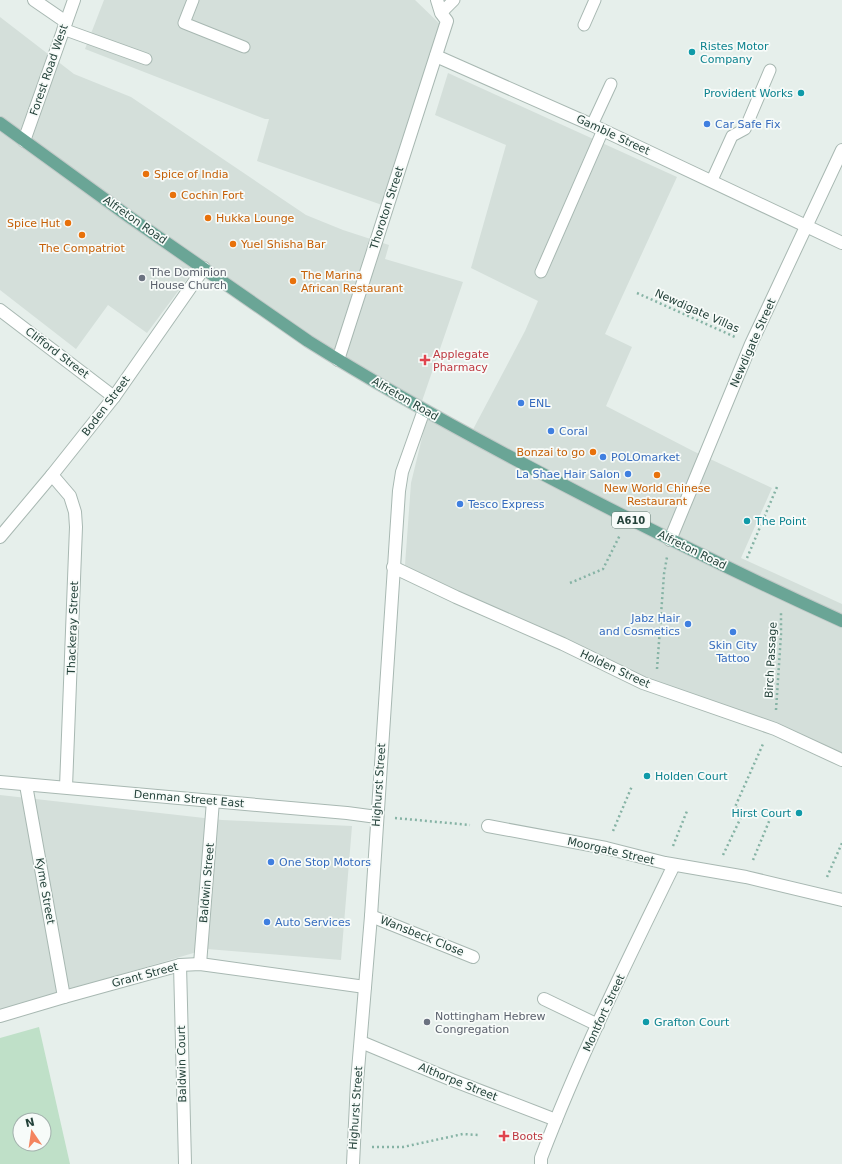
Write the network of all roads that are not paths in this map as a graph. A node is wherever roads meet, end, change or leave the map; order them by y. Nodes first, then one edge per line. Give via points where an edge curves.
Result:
1 (34, 0) edge
2 (74, 0) edge
3 (193, 0) edge
4 (437, 0) edge
5 (454, 0) edge
6 (595, 0) edge
7 (441, 13) junction
8 (64, 25) junction
9 (584, 25) dead end
10 (244, 47) dead end
11 (436, 56) junction
12 (146, 59) dead end
13 (770, 70) dead end
14 (611, 84) dead end
15 (0, 123) edge
16 (597, 127) junction
17 (24, 141) junction
18 (842, 150) edge
19 (712, 180) junction
20 (806, 226) junction
21 (842, 242) edge
22 (204, 268) junction
23 (541, 272) dead end
24 (0, 310) edge
25 (338, 360) junction
26 (114, 397) junction
27 (424, 410) junction
28 (52, 475) junction
29 (0, 537) edge
30 (670, 540) junction
31 (393, 567) junction
32 (842, 621) edge
33 (842, 760) edge
34 (0, 782) edge
35 (26, 785) junction
36 (66, 787) junction
37 (213, 801) junction
38 (377, 817) junction
39 (488, 826) road end
40 (669, 864) junction
41 (842, 900) edge
42 (371, 916) junction
43 (473, 957) dead end
44 (200, 964) junction
45 (180, 965) junction
46 (365, 987) junction
47 (64, 997) junction
48 (544, 999) dead end
49 (0, 1016) edge
50 (598, 1025) junction
51 (361, 1042) junction
52 (556, 1120) junction
53 (185, 1163) dead end
54 (352, 1164) edge
55 (541, 1164) edge

1 - 8 street
2 - 8 street, Forest Road West
3 - 10 lane via 184,23
4 - 7 street
5 - 7 lane
6 - 9 lane
7 - 11 street via 447,22
8 - 12 lane
8 - 17 street, Forest Road West
11 - 16 street, Gamble Street
11 - 25 street, Thoroton Street
13 - 19 lane via 745,130 732,136
14 - 16 lane
15 - 17 main road, Alfreton Road / A610
16 - 19 street, Gamble Street
16 - 23 lane
17 - 22 main road, Alfreton Road / A610
18 - 20 street, Newdigate Street
19 - 20 street, Gamble Street
20 - 21 street, Gamble Street
20 - 30 street, Newdigate Street via 751,344
22 - 25 main road, Alfreton Road / A610
22 - 26 street, Boden Street
24 - 26 street, Clifford Street
25 - 27 main road, Alfreton Road / A610
26 - 28 street, Boden Street
27 - 30 main road, Alfreton Road / A610
27 - 31 street, Highurst Street via 402,472
28 - 29 street, Boden Street
28 - 36 street, Thackeray Street via 70,496 76,527
30 - 32 main road, Alfreton Road / A610
31 - 33 street, Holden Street via 636,680 775,729
31 - 38 street, Highurst Street
34 - 35 street, Denman Street East
35 - 36 street, Denman Street East
35 - 47 street, Kyme Street
36 - 37 street, Denman Street East
37 - 38 street, Denman Street East
37 - 44 street, Baldwin Street
38 - 42 street, Highurst Street
39 - 40 street, Moorgate Street via 606,848
40 - 41 street, Moorgate Street via 715,871
40 - 50 street, Montfort Street
42 - 43 street, Wansbeck Close
42 - 46 street, Highurst Street
44 - 45 street, Grant Street
44 - 46 street, Grant Street
45 - 47 street, Grant Street
45 - 53 street, Baldwin Court
46 - 51 street, Highurst Street
47 - 49 street, Grant Street
48 - 50 street
50 - 52 street, Montfort Street
51 - 52 street, Althorpe Street
51 - 54 street, Highurst Street
52 - 55 street, Montfort Street

